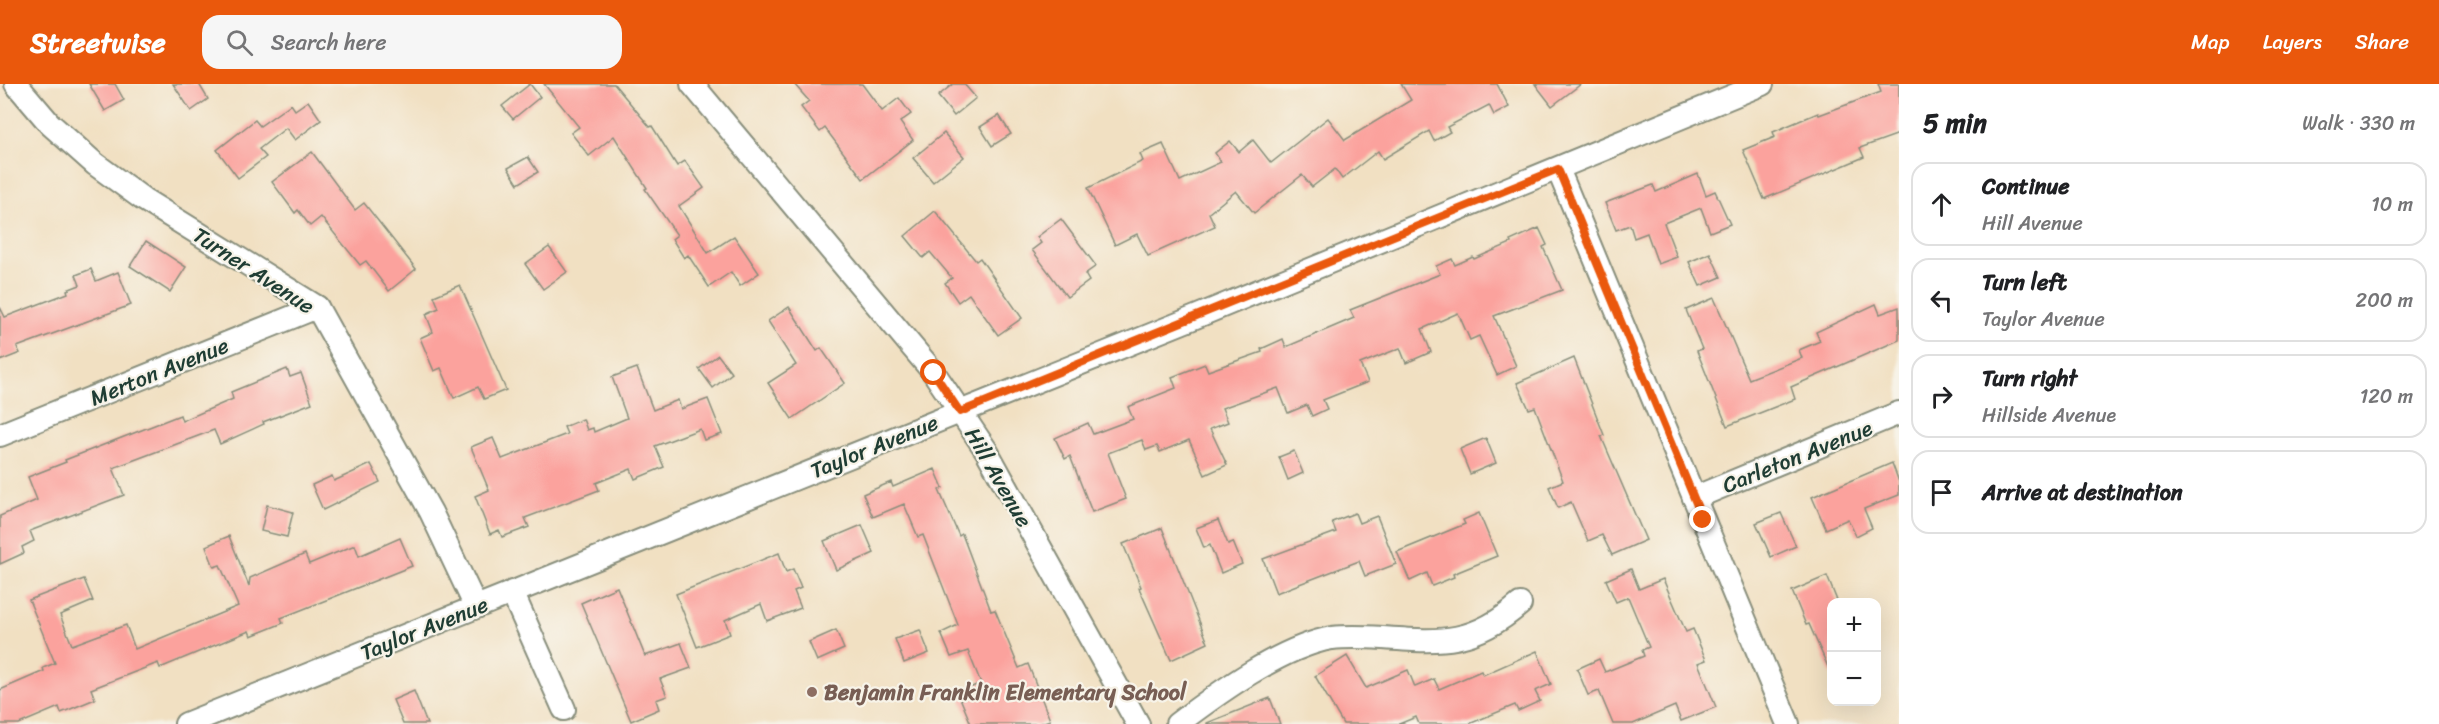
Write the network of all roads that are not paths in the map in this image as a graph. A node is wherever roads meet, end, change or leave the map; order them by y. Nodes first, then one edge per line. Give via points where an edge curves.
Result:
1 (16, 84) edge
2 (692, 84) edge
3 (1752, 86) edge
4 (1558, 169) junction
5 (317, 308) junction
6 (960, 412) junction
7 (1899, 413) edge
8 (0, 435) edge
9 (1694, 498) junction
10 (512, 592) junction
11 (1520, 604) dead end
12 (476, 607) junction
13 (564, 709) dead end
14 (186, 724) edge
15 (1138, 724) edge
16 (1177, 724) edge
17 (1788, 724) edge

1 - 5 street, Turner Avenue via 50,123 95,164 143,199
2 - 6 street, Hill Avenue via 934,373
3 - 4 street, Taylor Avenue
4 - 6 street, Taylor Avenue
4 - 9 street
5 - 8 street, Merton Avenue
5 - 12 street, Turner Avenue via 431,512
6 - 10 street, Taylor Avenue
6 - 15 street, Hill Avenue via 986,450
7 - 9 street, Carleton Avenue
9 - 17 street
10 - 12 street, Taylor Avenue
10 - 13 street
11 - 16 street via 1488,628 1451,640 1355,636 1311,643 1240,680
12 - 14 street, Taylor Avenue

